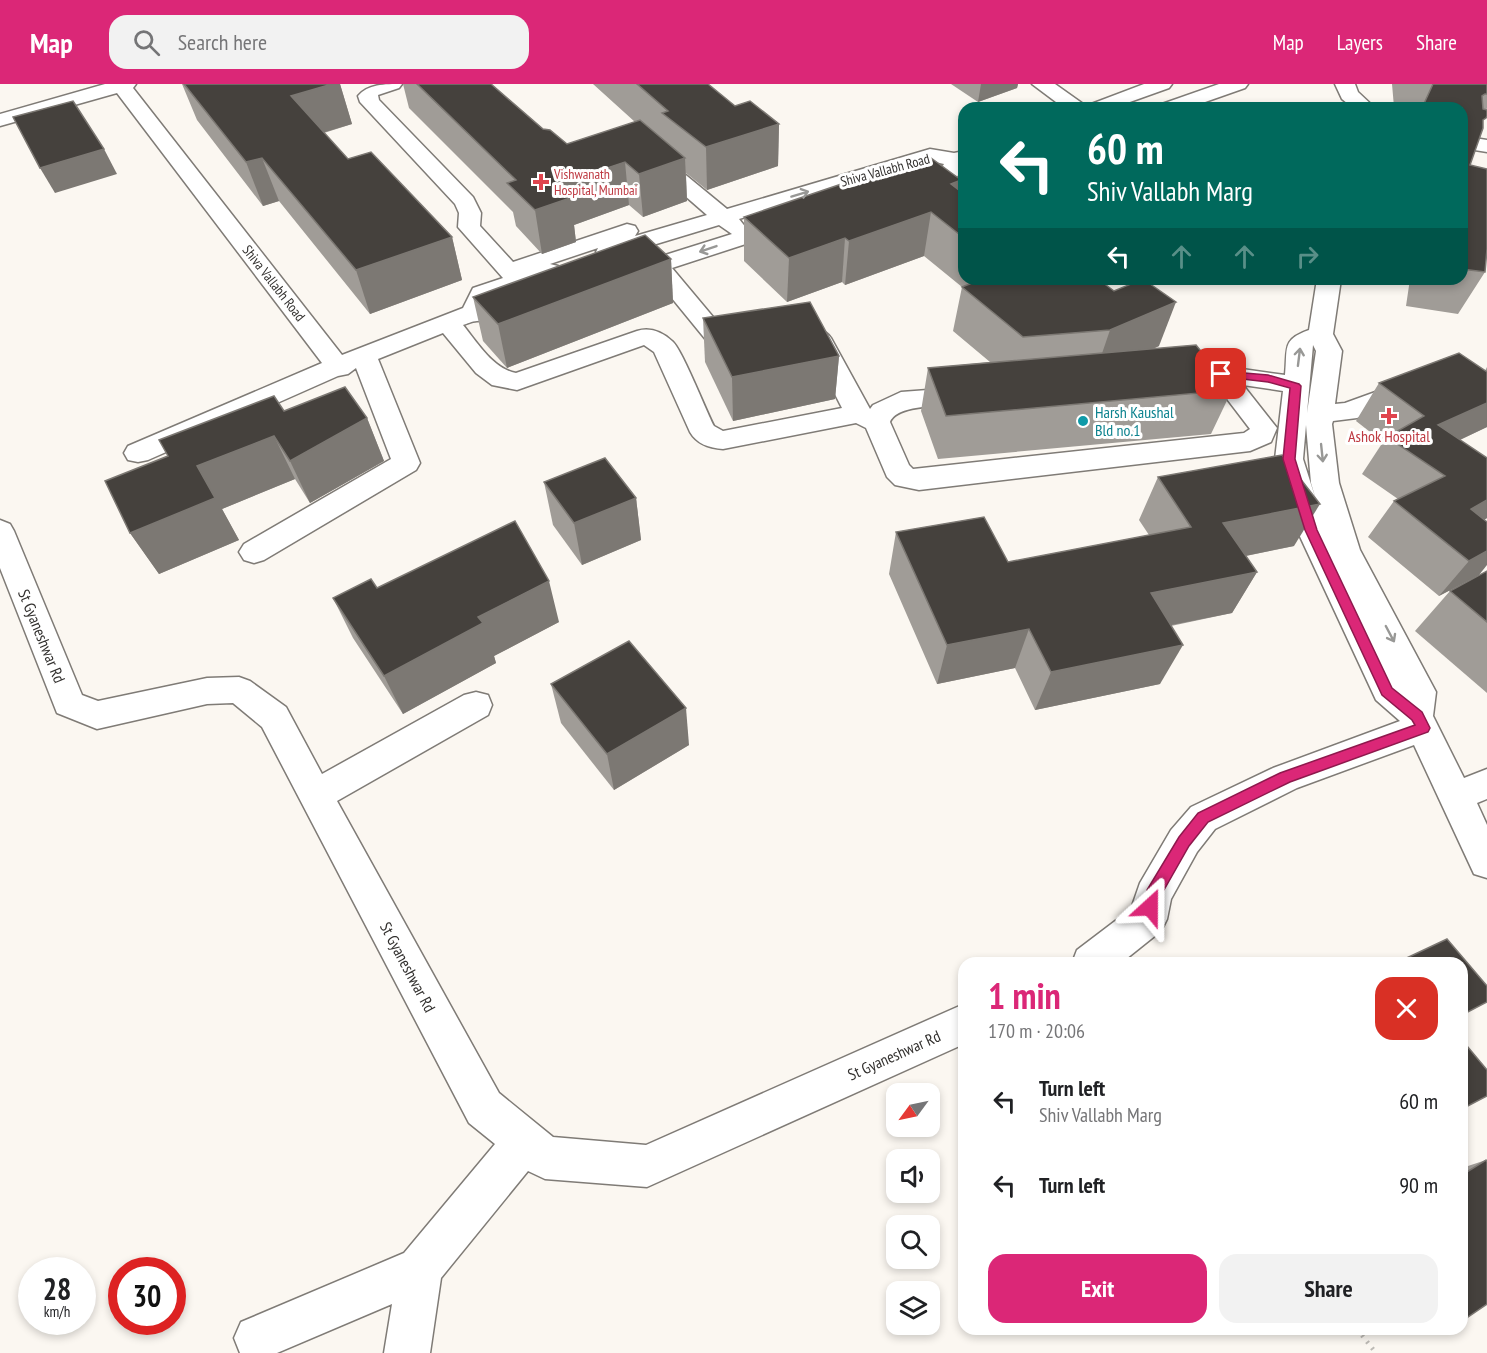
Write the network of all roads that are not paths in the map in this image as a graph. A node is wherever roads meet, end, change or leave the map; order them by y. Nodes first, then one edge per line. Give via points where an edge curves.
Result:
1 (122, 84) edge
2 (392, 84) edge
3 (1042, 84) edge
4 (1162, 84) edge
5 (1238, 84) edge
6 (1368, 84) edge
7 (1356, 99) edge
8 (1068, 102) edge
9 (1111, 102) edge
10 (1186, 102) edge
11 (0, 120) edge
12 (1468, 143) edge
13 (1487, 146) edge
14 (633, 153) edge
15 (958, 158) edge
16 (958, 161) edge
17 (881, 169) junction
18 (768, 203) junction
19 (716, 210) junction
20 (744, 236) junction
21 (637, 242) junction
22 (659, 265) junction
23 (514, 276) junction
24 (605, 283) edge
25 (1328, 285) edge
26 (539, 304) edge
27 (473, 314) junction
28 (448, 323) junction
29 (1321, 334) junction
30 (791, 337) edge
31 (759, 343) edge
32 (364, 355) junction
33 (339, 368) junction
34 (1296, 386) junction
35 (992, 394) edge
36 (1487, 404) edge
37 (1320, 412) junction
38 (867, 418) junction
39 (138, 453) dead end
40 (0, 531) edge
41 (254, 552) dead end
42 (476, 705) dead end
43 (1420, 722) junction
44 (1471, 790) edge
45 (316, 795) junction
46 (1487, 862) edge
47 (1099, 957) edge
48 (958, 1027) edge
49 (525, 1141) junction
50 (420, 1269) junction
51 (257, 1338) dead end
52 (407, 1353) edge

1 - 11 street
1 - 33 street, Shiva Vallabh Road
2 - 23 street via 371,91 370,102 465,202 470,213 469,226
3 - 8 street
4 - 9 street
5 - 10 street
6 - 7 street via 1372,97
12 - 13 street
14 - 19 street via 649,155
15 - 17 street, Shiva Vallabh Road via 930,155
16 - 17 street, Shiva Vallabh Road via 950,173 894,190
18 -> 17 street, Shiva Vallabh Road
18 - 19 street, Shiva Vallabh Road
18 - 20 street via 799,219
19 - 20 street
19 - 21 street, Shiva Vallabh Road
19 - 23 street
20 -> 22 street
21 - 22 street
21 - 23 street, Shiva Vallabh Road
22 - 24 street
22 - 31 street via 720,341 739,346
23 - 27 street, Shiva Vallabh Road via 481,293
25 - 29 street
26 - 27 street via 507,315
27 - 28 street
28 - 32 street
28 - 38 street via 485,367 501,379 517,382 646,336 664,347 704,432 714,438 723,440
34 -> 29 street via 1301,341
29 - 37 street via 1329,351
30 - 38 street via 811,334 819,338
32 - 33 street
32 - 41 street via 406,463
33 - 39 street
34 - 38 street via 1268,379 1209,375 1264,428 1261,436 1250,442 919,480 905,478 897,470
34 - 43 street via 1289,459 1311,530 1387,691
35 - 38 street via 901,401
36 - 37 street via 1451,380 1439,377 1348,412
37 -> 43 street via 1325,483 1346,550 1420,692
40 - 45 street, St Gyaneshwar Rd via 69,704 98,715 207,691 240,690 274,717
42 - 45 street
43 - 44 street
43 - 47 street via 1285,778 1203,818 1184,841 1153,895 1148,919
44 - 46 street
45 - 49 street, St Gyaneshwar Rd via 484,1108
48 - 49 street, St Gyaneshwar Rd via 647,1166 545,1158
49 - 50 street
50 - 51 street
50 - 52 street

